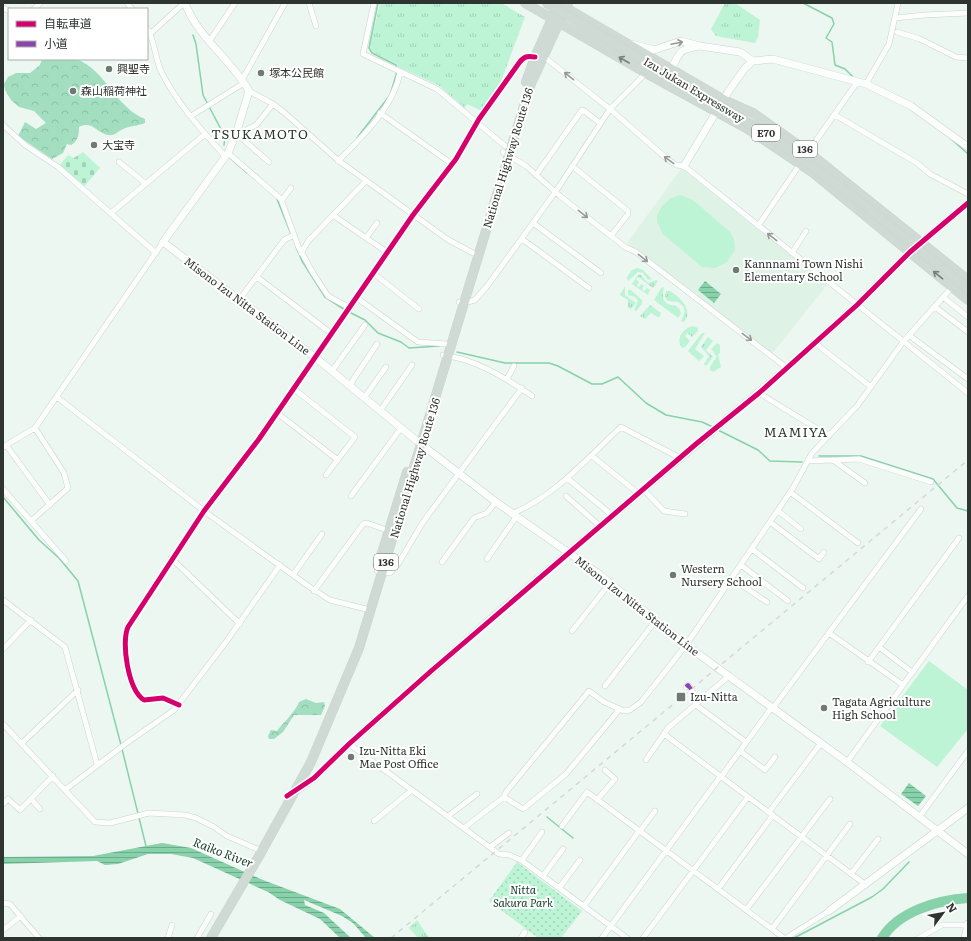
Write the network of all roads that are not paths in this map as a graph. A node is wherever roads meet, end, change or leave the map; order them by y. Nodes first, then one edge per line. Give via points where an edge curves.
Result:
1 (185, 3) edge
2 (235, 3) edge
3 (285, 3) edge
4 (309, 3) edge
5 (374, 3) edge
6 (525, 3) edge
7 (546, 3) edge
8 (898, 3) edge
9 (562, 4) edge
10 (968, 13) edge
11 (896, 16) junction
12 (555, 21) junction
13 (316, 26) dead end
14 (897, 32) dead end
15 (149, 36) edge
16 (209, 42) junction
17 (626, 43) junction
18 (700, 46) junction
19 (539, 57) junction
20 (968, 58) edge
21 (753, 61) junction
22 (672, 69) junction
23 (400, 72) junction
24 (646, 73) junction
25 (243, 81) junction
26 (858, 81) junction
27 (866, 84) junction
28 (249, 91) junction
29 (724, 100) junction
30 (273, 104) junction
31 (610, 109) junction
32 (718, 111) junction
33 (380, 113) junction
34 (835, 115) junction
35 (191, 116) junction
36 (600, 123) junction
37 (3, 124) edge
38 (477, 124) junction
39 (205, 134) junction
40 (238, 136) junction
41 (968, 147) edge
42 (505, 151) junction
43 (808, 152) junction
44 (227, 155) junction
45 (338, 161) junction
46 (119, 162) dead end
47 (269, 162) dead end
48 (452, 164) junction
49 (800, 164) junction
50 (572, 166) junction
51 (684, 166) junction
52 (536, 175) junction
53 (366, 181) junction
54 (145, 183) junction
55 (291, 188) dead end
56 (556, 191) junction
57 (968, 194) edge
58 (282, 200) junction
59 (968, 203) edge
60 (111, 213) junction
61 (333, 215) junction
62 (413, 215) junction
63 (377, 223) dead end
64 (533, 223) junction
65 (758, 226) junction
66 (806, 231) dead end
67 (294, 235) junction
68 (611, 236) junction
69 (366, 238) junction
70 (522, 239) junction
71 (163, 242) junction
72 (923, 242) junction
73 (387, 252) junction
74 (910, 252) junction
75 (156, 253) junction
76 (301, 253) junction
77 (473, 253) junction
78 (792, 253) junction
79 (600, 273) dead end
80 (373, 274) junction
81 (257, 277) junction
82 (966, 277) edge
83 (952, 287) junction
84 (589, 288) dead end
85 (968, 289) edge
86 (943, 297) junction
87 (356, 298) junction
88 (239, 300) junction
89 (968, 300) edge
90 (461, 302) junction
91 (857, 305) junction
92 (935, 307) junction
93 (350, 308) junction
94 (419, 309) dead end
95 (968, 317) edge
96 (365, 325) dead end
97 (968, 332) edge
98 (332, 334) junction
99 (910, 336) junction
100 (903, 342) junction
101 (815, 343) junction
102 (377, 344) dead end
103 (447, 344) junction
104 (446, 355) junction
105 (316, 358) junction
106 (412, 365) dead end
107 (514, 366) dead end
108 (386, 367) dead end
109 (787, 368) junction
110 (332, 372) junction
111 (507, 379) junction
112 (968, 379) edge
113 (349, 386) junction
114 (871, 387) junction
115 (522, 388) junction
116 (294, 389) junction
117 (759, 393) junction
118 (968, 393) edge
119 (532, 396) dead end
120 (58, 398) junction
121 (364, 398) junction
122 (380, 411) junction
123 (277, 413) junction
124 (35, 428) junction
125 (401, 428) junction
126 (829, 436) junction
127 (419, 443) junction
128 (4, 446) edge
129 (592, 456) junction
130 (680, 458) junction
131 (338, 460) junction
132 (833, 460) junction
133 (808, 461) junction
134 (459, 474) junction
135 (326, 475) dead end
136 (567, 478) junction
137 (931, 482) dead end
138 (865, 483) dead end
139 (3, 489) edge
140 (641, 492) junction
141 (790, 492) junction
142 (351, 496) dead end
143 (566, 496) dead end
144 (496, 502) junction
145 (50, 504) junction
146 (921, 508) dead end
147 (204, 511) junction
148 (778, 511) junction
149 (685, 514) dead end
150 (514, 515) junction
151 (613, 516) junction
152 (31, 521) junction
153 (770, 522) junction
154 (601, 527) junction
155 (801, 528) dead end
156 (389, 531) junction
157 (322, 534) dead end
158 (959, 538) dead end
159 (858, 543) dead end
160 (752, 549) junction
161 (824, 552) dead end
162 (569, 554) junction
163 (171, 558) junction
164 (487, 559) dead end
165 (66, 561) dead end
166 (442, 562) dead end
167 (740, 565) junction
168 (280, 566) junction
169 (380, 572) junction
170 (293, 575) junction
171 (731, 578) junction
172 (610, 583) junction
173 (804, 588) dead end
174 (314, 590) junction
175 (968, 596) edge
176 (3, 600) edge
177 (788, 601) dead end
178 (767, 602) dead end
179 (366, 609) junction
180 (32, 620) junction
181 (656, 620) junction
182 (240, 624) junction
183 (572, 632) dead end
184 (829, 633) junction
185 (686, 645) junction
186 (879, 647) junction
187 (3, 649) edge
188 (868, 662) junction
189 (912, 672) junction
190 (729, 676) junction
191 (903, 685) junction
192 (605, 686) dead end
193 (686, 686) dead end
194 (78, 690) junction
195 (693, 692) dead end
196 (178, 705) junction
197 (696, 705) junction
198 (772, 707) junction
199 (619, 710) junction
200 (3, 724) edge
201 (664, 734) junction
202 (746, 742) junction
203 (22, 743) junction
204 (821, 743) junction
205 (349, 744) junction
206 (740, 751) junction
207 (968, 752) edge
208 (775, 757) dead end
209 (646, 760) dead end
210 (847, 762) junction
211 (97, 764) junction
212 (605, 770) dead end
213 (53, 776) junction
214 (721, 777) junction
215 (66, 789) junction
216 (412, 790) junction
217 (291, 794) junction
218 (478, 794) dead end
219 (504, 797) junction
220 (748, 797) junction
221 (30, 799) junction
222 (830, 799) dead end
223 (597, 800) junction
224 (3, 804) edge
225 (968, 808) edge
226 (40, 809) dead end
227 (655, 811) dead end
228 (771, 814) junction
229 (448, 816) junction
230 (920, 816) junction
231 (374, 821) dead end
232 (850, 824) dead end
233 (562, 826) dead end
234 (464, 828) junction
235 (639, 831) junction
236 (938, 831) junction
237 (542, 832) dead end
238 (509, 833) dead end
239 (802, 836) junction
240 (878, 839) dead end
241 (490, 847) junction
242 (563, 849) dead end
243 (666, 851) junction
244 (259, 853) junction
245 (968, 854) edge
246 (826, 855) junction
247 (522, 860) junction
248 (580, 860) dead end
249 (693, 870) junction
250 (851, 874) junction
251 (543, 876) junction
252 (866, 885) junction
253 (559, 888) junction
254 (718, 889) junction
255 (234, 896) junction
256 (3, 903) edge
257 (584, 906) junction
258 (746, 910) junction
259 (829, 911) joint
260 (211, 914) dead end
261 (21, 916) junction
262 (968, 924) edge
263 (172, 925) dead end
264 (611, 926) junction
265 (772, 929) junction
266 (3, 930) edge
267 (525, 932) dead end
268 (39, 938) edge
269 (168, 938) edge
270 (197, 938) edge
271 (205, 938) edge
272 (211, 938) edge
273 (521, 938) edge
274 (602, 938) edge
275 (627, 938) edge
276 (643, 938) edge
277 (785, 938) edge
278 (919, 938) edge
279 (964, 938) edge

1 - 15 street
1 - 16 street via 193,22
2 - 16 street
3 - 25 street
4 - 13 street
5 - 23 street via 363,54
6 - 12 highway, 136
7 - 85 highway, Izu Jukan Expressway / E70, bridge via 771,136 847,191
8 - 11 street
9 - 12 highway, National Highway Route 136 / 136
9 - 17 highway, 136
10 - 11 street
11 - 27 street via 889,44
12 - 19 highway, National Highway Route 136 / 136
24 -> 12 highway, 136
14 - 20 street via 920,39 956,57
15 - 35 street via 162,74
16 - 25 street
17 -> 18 street via 654,50 681,41
17 - 22 highway, 136
18 - 21 street via 740,52
18 - 22 street via 686,47 681,51
31 -> 19 street
19 - 38 street via 523,58
19 - 42 highway, National Highway Route 136 / 136
21 - 26 street via 773,59
21 - 29 street via 745,68
22 - 29 highway, 136
23 - 33 street via 392,98
23 - 38 street via 437,89
24 - 31 street
24 - 32 highway, 136
25 - 28 street
25 - 35 street
26 - 27 street
26 - 34 street
27 - 41 street via 911,106
28 - 30 street
28 - 40 street
29 - 32 street
29 - 43 highway, 136 via 753,113
30 - 40 street via 256,124
30 - 45 street
31 - 36 street
51 -> 31 street via 676,165 666,158
32 - 49 highway, 136
32 - 51 street
33 - 45 street via 356,145
33 - 48 street
34 - 43 street
34 - 57 street via 917,163 930,174
35 - 39 street
36 - 50 street
36 - 52 street via 582,110
37 - 60 street via 25,145 58,167
38 - 42 street
38 - 48 street
39 - 44 street
39 - 54 street
40 - 44 street
40 - 47 street
42 - 52 street
42 - 77 highway, National Highway Route 136 / 136
42 - 90 highway, National Highway Route 136 / 136
43 - 72 highway, 136
44 - 58 street
44 - 71 street
45 - 53 street
46 - 54 street
48 - 62 street
49 - 65 street
49 - 74 highway, 136
50 - 56 street
50 - 68 street via 628,211
51 - 65 street
52 - 56 street
53 - 61 street
53 - 62 street
54 - 60 street
55 - 58 street
56 - 64 street
56 -> 68 street
58 - 67 street
59 - 72 street
60 - 75 street
61 - 69 street
61 - 76 street via 309,240
62 - 73 street
62 - 77 street via 447,239
63 - 69 street
64 - 70 street
64 - 79 street
78 -> 65 street
66 - 78 street
67 - 76 street
67 - 81 street via 284,240
68 -> 109 street via 636,252
69 - 73 street
70 - 84 street
70 - 90 street via 480,295 475,300
71 - 75 street
71 - 88 street, Misono Izu Nitta Station Line
72 - 74 street
72 - 82 highway, 136
73 - 80 street
83 -> 74 highway, 136
74 - 91 street
75 - 120 street
76 - 93 street via 328,296
77 - 90 highway, National Highway Route 136 / 136
78 - 91 street
80 - 87 street
80 - 94 street
81 - 88 street
81 - 98 street
83 - 86 street
83 - 89 highway, 136
86 - 92 street
86 - 95 street
87 - 93 street
87 - 103 street via 418,342
88 - 105 street, Misono Izu Nitta Station Line
90 - 103 highway, National Highway Route 136 / 136
90 - 104 highway, National Highway Route 136 / 136
91 - 100 street
91 - 101 street
92 - 97 street
92 - 99 street
93 - 98 street
96 - 110 street
98 - 105 street
99 - 100 street
99 - 112 street
100 - 114 street
100 - 118 street
101 - 109 street
101 - 114 street
102 - 113 street
103 - 104 highway, National Highway Route 136 / 136
104 - 111 street via 469,361
104 - 127 highway, National Highway Route 136 / 136
105 - 110 street, Misono Izu Nitta Station Line
105 - 116 street
106 - 122 street
107 - 111 street
108 - 121 street
109 - 117 street
110 - 113 street, Misono Izu Nitta Station Line
111 - 115 street
113 - 121 street, Misono Izu Nitta Station Line
114 - 126 street via 854,410
115 - 119 street
115 - 134 street
116 - 123 street
116 - 131 street via 355,437
117 - 126 street
117 - 130 street
120 - 124 street
120 - 147 street
121 - 122 street, Misono Izu Nitta Station Line
122 - 125 street, Misono Izu Nitta Station Line
123 - 131 street
123 - 147 street
124 - 128 street
124 - 145 street via 67,479 68,488
125 - 127 street, Misono Izu Nitta Station Line
125 - 142 street
126 - 133 street via 812,453
127 - 134 street, Misono Izu Nitta Station Line
127 - 156 highway, National Highway Route 136 / 136
127 - 169 highway, National Highway Route 136 / 136
128 - 145 street
129 - 130 street via 621,427
129 - 136 street
129 - 140 street
130 - 140 street
131 - 135 street
132 - 133 street
132 - 137 street via 859,459
132 - 138 street
133 - 141 street
134 - 144 street, Misono Izu Nitta Station Line
134 - 169 street via 423,522 398,564 390,573
136 - 150 street
136 - 151 street
139 - 152 street
140 - 149 street via 664,511
140 - 151 street
141 - 148 street
141 - 159 street
143 - 154 street
144 - 150 street, Misono Izu Nitta Station Line
144 - 166 street via 487,513 474,518
145 - 152 street
146 - 184 street
147 - 163 street
147 - 168 street
148 - 153 street
148 - 155 street
150 - 162 street, Misono Izu Nitta Station Line
150 - 164 street
151 - 154 street
152 - 165 street
153 - 160 street
153 - 161 street via 819,559
154 - 162 street
156 - 169 highway, National Highway Route 136 / 136
156 - 174 street via 364,523
157 - 170 street
158 - 186 street
160 - 167 street
160 - 173 street
162 - 172 street, Misono Izu Nitta Station Line
162 - 205 street via 442,661
163 - 182 street
163 - 196 street via 128,626 124,645 134,687 141,698 166,698
167 - 171 street
167 - 177 street
168 - 170 street
168 - 182 street
169 - 179 highway, National Highway Route 136 / 136
169 - 217 highway, National Highway Route 136 / 136 via 359,648 341,694 311,762
170 - 174 street
171 - 178 street
171 - 185 street
172 - 181 street, Misono Izu Nitta Station Line
172 - 183 street
174 - 179 street via 330,600
175 - 189 street
176 - 180 street
179 - 217 highway, National Highway Route 136 / 136 via 331,702
180 - 187 street
180 - 194 street via 65,647
181 - 185 street, Misono Izu Nitta Station Line
181 - 192 street
182 - 196 street
184 - 188 street
184 - 198 street
185 - 190 street, Misono Izu Nitta Station Line
185 - 199 street via 638,705 630,710
186 - 188 street
186 - 189 street
188 - 191 street
189 - 191 street
190 - 197 street
190 - 198 street, Misono Izu Nitta Station Line
191 - 210 street
193 - 195 street via 688,685
194 - 203 street
194 - 211 street
196 - 211 street
197 - 201 street
197 - 202 street
198 - 202 street
198 - 204 street, Misono Izu Nitta Station Line
199 - 219 street via 566,774 523,809
199 - 219 street via 589,690
200 - 203 street
201 - 209 street
201 - 214 street
202 - 206 street
203 - 213 street
204 - 210 street, Misono Izu Nitta Station Line
204 - 228 street
205 - 216 street
205 - 217 street via 314,778
206 - 208 street via 765,770
206 - 214 street
207 - 230 street
210 - 230 street, Misono Izu Nitta Station Line
211 - 215 street
212 - 223 street via 615,779
213 - 215 street
213 - 221 street
214 - 220 street
214 - 243 street
215 - 244 street via 95,822 110,823 149,813 179,814 196,818
216 - 229 street
216 - 231 street
217 - 244 highway, National Highway Route 136 / 136
218 - 229 street
219 - 234 street
220 - 228 street
220 - 249 street
221 - 224 street via 20,810 8,799
221 - 226 street
222 - 239 street
223 - 233 street via 587,792
223 - 235 street
225 - 236 street
227 - 235 street
228 - 239 street
228 - 254 street
229 - 234 street
230 - 236 street, Misono Izu Nitta Station Line
232 - 246 street
234 - 241 street
235 - 243 street
235 - 257 street
236 - 245 street, Misono Izu Nitta Station Line
236 - 252 street
237 - 247 street
238 - 241 street
239 - 246 street
239 - 258 street
240 - 250 street
241 - 247 street via 499,854
242 - 251 street
243 - 249 street
243 - 264 street
244 - 255 highway, National Highway Route 136 / 136
246 - 250 street
246 - 265 street
247 - 251 street
248 - 253 street
249 - 254 street
249 - 276 street
250 - 252 street
251 - 253 street
252 - 259 street
253 - 257 street
254 - 258 street
255 - 271 highway, National Highway Route 136 / 136
255 - 272 highway, National Highway Route 136 / 136
256 - 261 street via 10,904
257 - 264 street
258 - 265 street
259 - 277 street
260 - 270 street
261 - 266 street
261 - 268 street
262 - 278 street via 942,925
262 - 279 street
263 - 269 street
264 - 274 street
264 - 275 street
265 - 277 street
267 - 273 street

